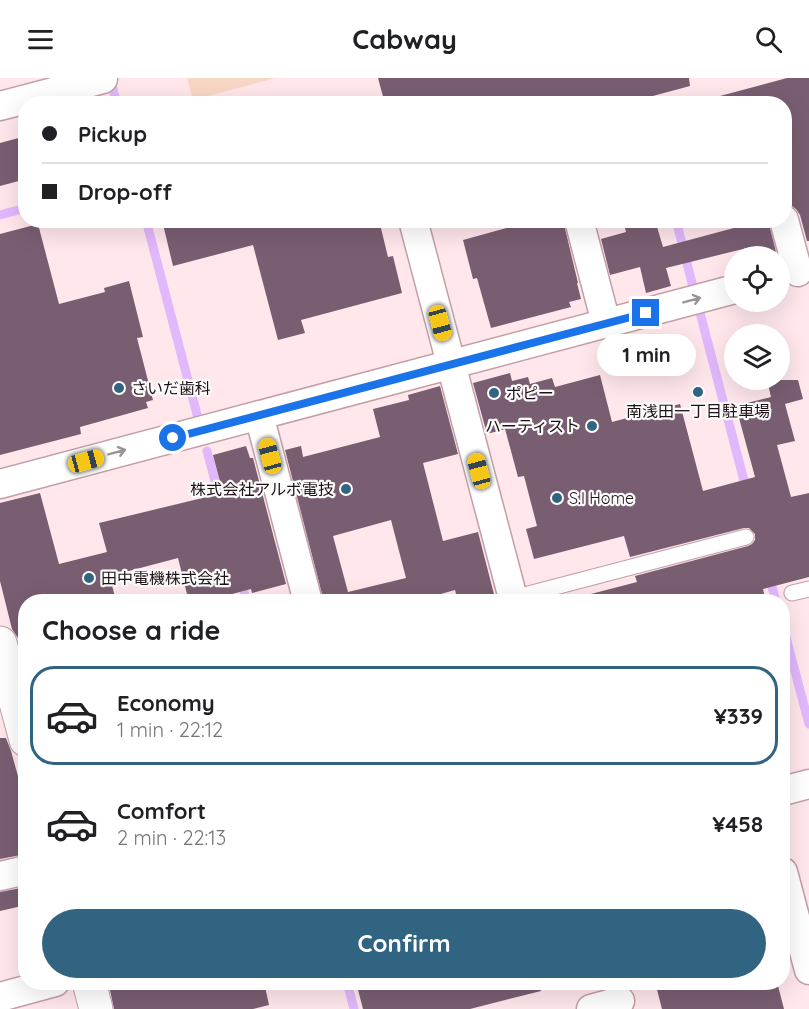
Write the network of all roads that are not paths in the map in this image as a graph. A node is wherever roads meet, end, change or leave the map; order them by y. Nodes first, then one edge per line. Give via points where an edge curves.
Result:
1 (103, 79) edge
2 (38, 96) edge
3 (18, 101) edge
4 (0, 106) edge
5 (415, 228) edge
6 (581, 228) edge
7 (786, 228) edge
8 (796, 273) edge
9 (724, 292) edge
10 (606, 323) junction
11 (451, 364) junction
12 (259, 415) junction
13 (0, 484) edge
14 (747, 537) dead end
15 (809, 589) edge
16 (792, 593) dead end
17 (306, 594) edge
18 (512, 594) edge
19 (536, 594) edge
20 (0, 643) edge
21 (18, 710) edge
22 (809, 784) edge
23 (790, 789) edge
24 (18, 872) edge
25 (0, 876) edge
26 (790, 898) edge
27 (809, 970) edge
28 (26, 990) edge
29 (91, 990) edge
30 (0, 997) edge
31 (619, 998) edge
32 (96, 1009) edge
33 (591, 1009) edge

1 - 2 street
3 - 4 street
5 - 11 street
6 - 10 street
7 - 8 street
10 -> 9 street
10 - 11 street
11 - 12 street
11 - 18 street
13 -> 12 street
12 - 17 street
14 - 19 lane
15 - 16 lane
20 - 21 street
22 - 23 street
24 - 25 street
26 - 27 street
28 - 30 street
29 - 32 street
31 - 33 street

